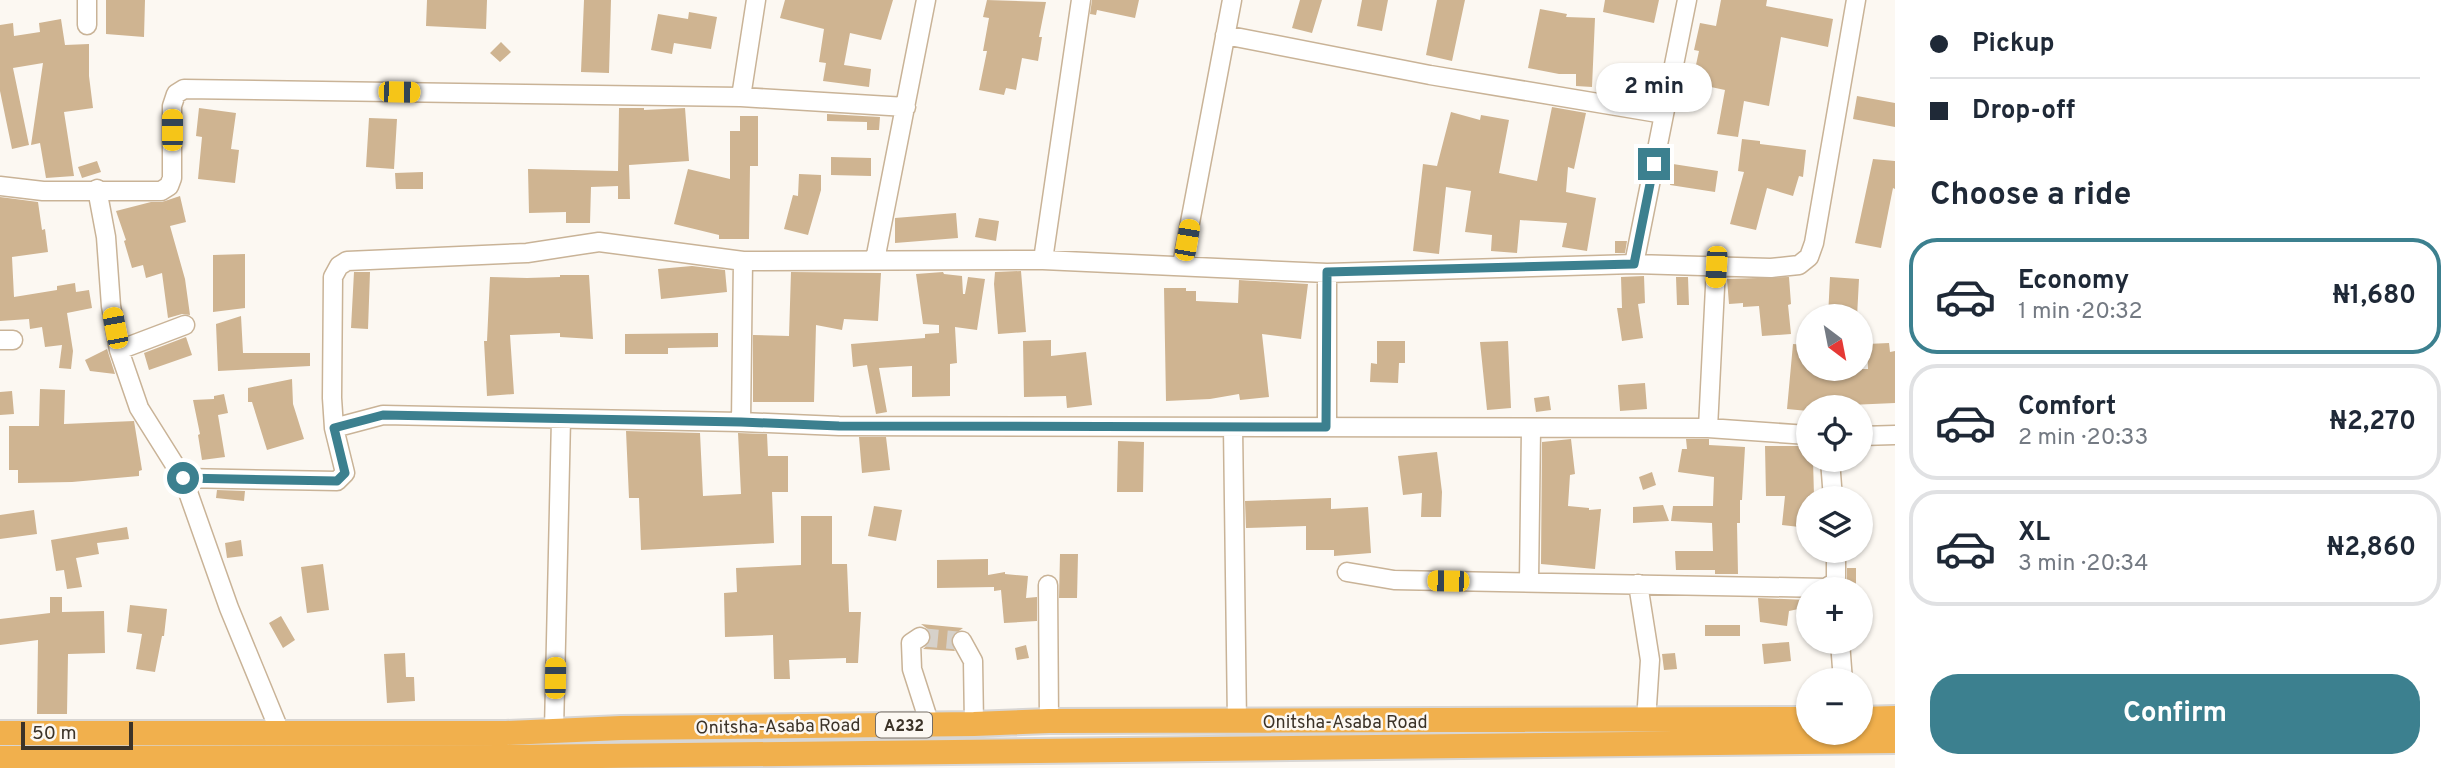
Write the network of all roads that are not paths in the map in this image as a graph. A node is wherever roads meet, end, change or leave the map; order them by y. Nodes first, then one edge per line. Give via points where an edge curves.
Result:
1 (87, 0) edge
2 (756, 0) edge
3 (926, 0) edge
4 (1081, 0) edge
5 (1232, 0) edge
6 (1687, 0) edge
7 (1856, 0) edge
8 (87, 25) dead end
9 (1226, 35) junction
10 (741, 97) junction
11 (906, 107) junction
12 (1664, 114) junction
13 (0, 186) edge
14 (97, 189) junction
15 (875, 260) junction
16 (1043, 260) junction
17 (743, 261) junction
18 (1634, 264) junction
19 (1182, 265) junction
20 (1716, 267) junction
21 (1327, 272) junction
22 (185, 325) dead end
23 (119, 350) junction
24 (561, 419) junction
25 (741, 422) junction
26 (1233, 427) junction
27 (1326, 427) junction
28 (334, 428) junction
29 (1708, 428) junction
30 (1531, 429) junction
31 (1796, 434) edge
32 (1895, 435) edge
33 (1873, 436) edge
34 (183, 478) junction
35 (1347, 572) dead end
36 (1529, 581) junction
37 (1638, 584) junction
38 (1048, 585) dead end
39 (1796, 587) edge
40 (920, 637) dead end
41 (962, 641) dead end
42 (1895, 718) edge
43 (1796, 719) edge
44 (1049, 721) junction
45 (1646, 721) junction
46 (1237, 722) junction
47 (886, 724) junction
48 (930, 724) junction
49 (974, 724) junction
50 (1873, 727) edge
51 (554, 730) junction
52 (280, 732) junction
53 (1796, 732) edge
54 (0, 733) edge
55 (1873, 733) edge
56 (1873, 738) edge
57 (1895, 741) edge
58 (893, 752) junction
59 (0, 758) edge
60 (1895, 758) edge
61 (353, 762) edge

1 - 8 street
2 - 10 street
3 - 11 street
4 - 16 street
5 - 9 street
6 - 12 street
7 - 20 street via 1809,257 1790,266
9 - 12 street
9 - 19 street
10 - 11 street
10 - 14 street via 184,89 176,94 172,106 169,186 161,191
11 - 15 street
12 - 18 street
13 - 14 street via 43,191
14 - 23 street
15 - 16 street
15 - 17 street
16 - 19 street
17 - 25 street
17 - 28 street via 599,242 538,252 347,261 333,277
18 - 20 street
18 - 21 street
19 - 21 street
20 - 29 street
21 - 27 street
22 - 23 street
23 - 34 street via 139,408
24 - 25 street
24 - 28 street via 383,415
24 - 51 street
25 - 26 street
26 - 27 street
26 - 46 street
27 - 30 street
28 - 34 street via 345,473 337,481
29 - 30 street
29 - 31 street
30 - 36 street
32 - 33 street
34 - 52 street
35 - 36 street via 1394,580
36 - 37 street
37 - 39 street
37 - 45 street via 1650,660
38 - 44 street
40 - 48 street via 911,643 912,669
41 - 49 street via 973,661
42 - 50 highway, A232
43 - 45 highway, Onitsha-Asaba Road / A232
44 - 46 highway, Onitsha-Asaba Road / A232
44 - 49 highway, Onitsha-Asaba Road / A232
45 - 46 highway, Onitsha-Asaba Road / A232
47 - 48 highway, Onitsha-Asaba Road / A232
47 - 51 highway, Onitsha-Asaba Road / A232
47 - 58 highway
48 - 49 highway, Onitsha-Asaba Road / A232
51 - 52 highway, Onitsha-Asaba Road / A232
52 - 54 highway, Onitsha-Asaba Road / A232
53 - 58 highway, A232
55 - 57 highway, A232
56 - 60 highway
58 - 61 highway, A232
59 - 61 highway, A232

